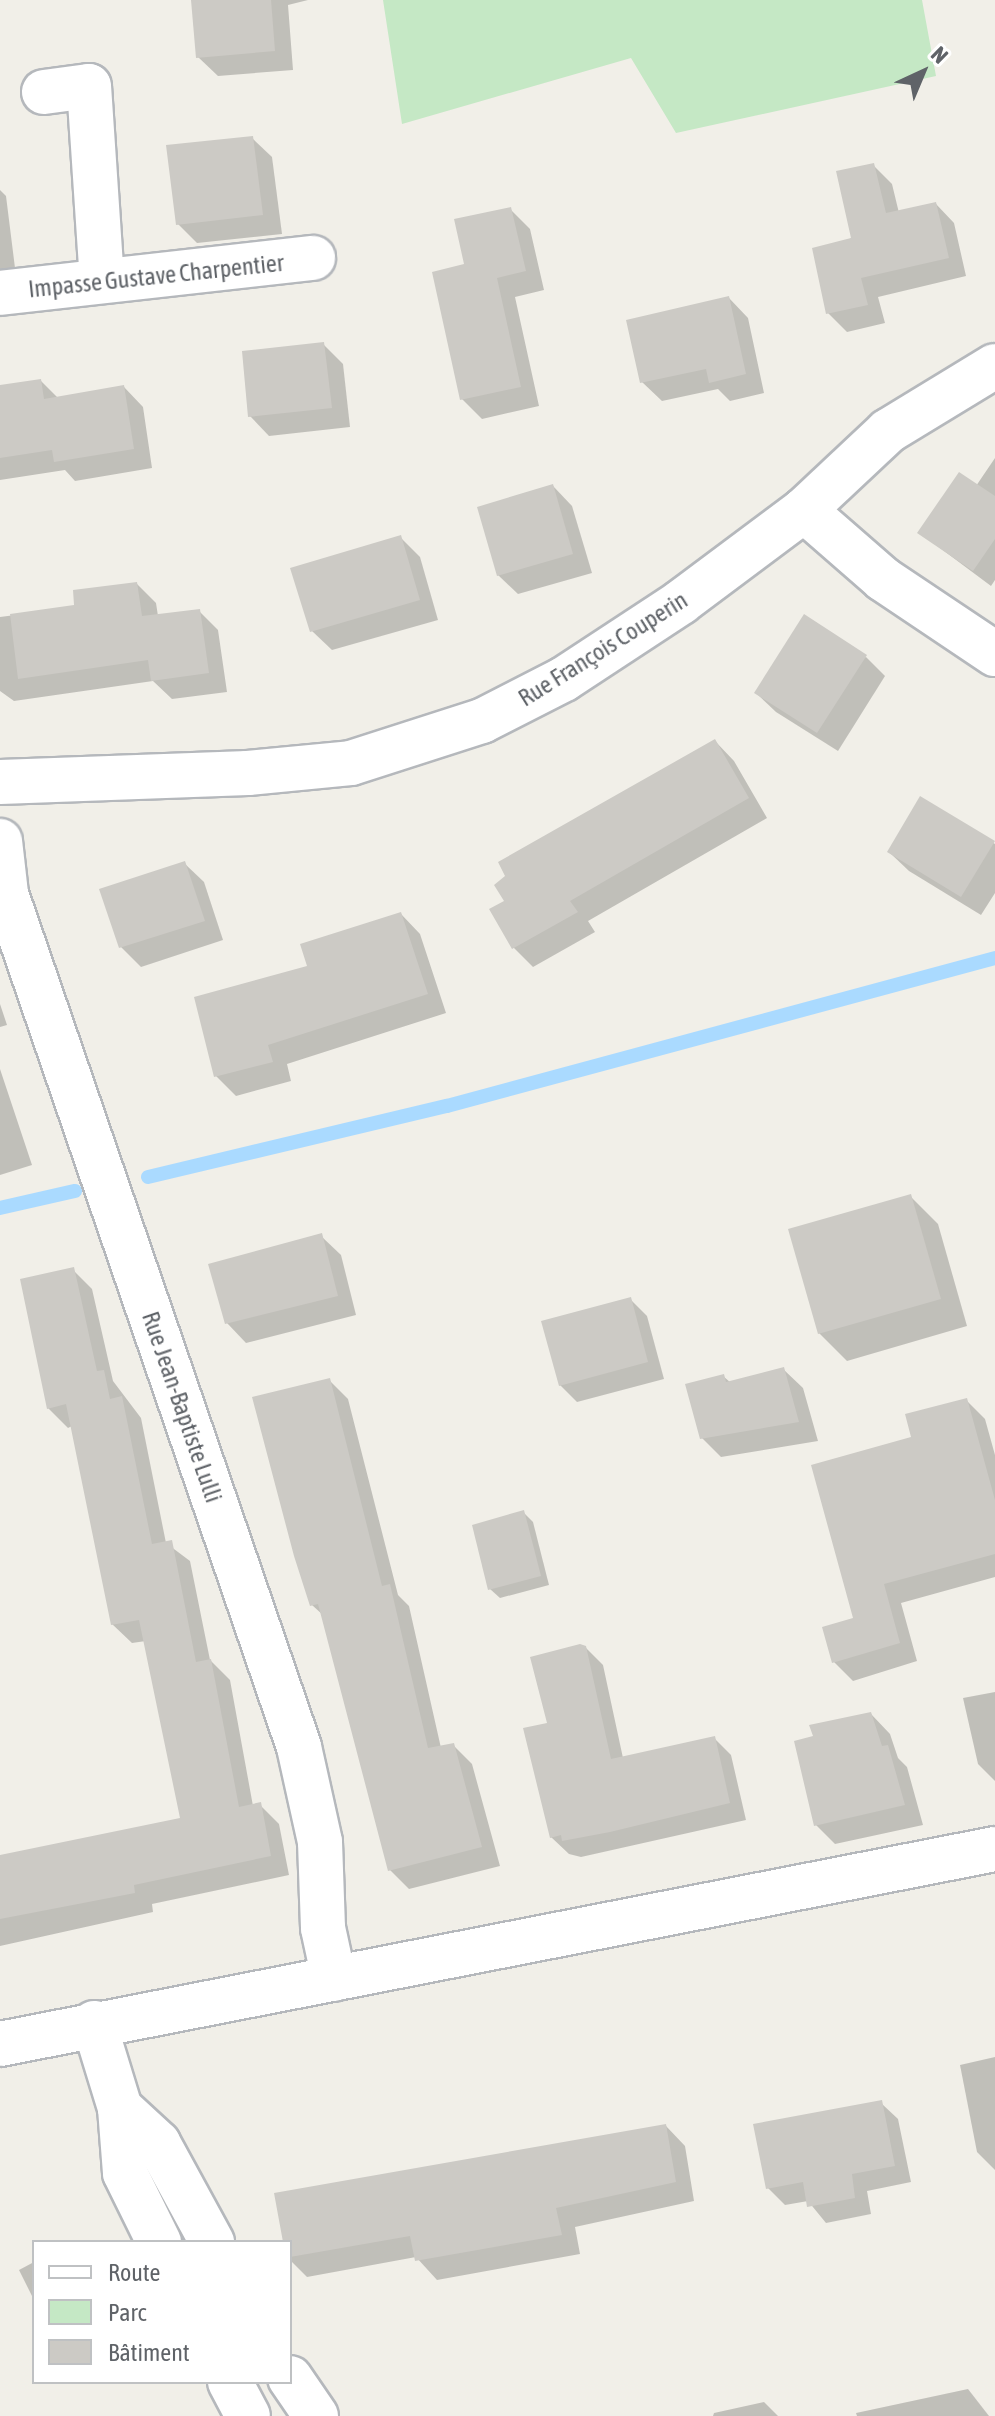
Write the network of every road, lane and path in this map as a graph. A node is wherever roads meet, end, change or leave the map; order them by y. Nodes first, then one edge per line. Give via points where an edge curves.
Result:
1 (44, 92) dead end
2 (313, 258) dead end
3 (102, 280) junction
4 (0, 293) edge
5 (995, 366) edge
6 (804, 510) junction
7 (995, 654) edge
8 (0, 782) edge
9 (0, 841) edge
10 (995, 1849) edge
11 (334, 1979) junction
12 (94, 2023) junction
13 (0, 2044) edge
14 (120, 2108) junction
15 (158, 2240) edge
16 (211, 2240) edge
17 (292, 2381) edge
18 (231, 2384) edge
19 (248, 2416) edge
20 (316, 2416) edge

1 - 3 street via 89,86
2 - 3 street, Impasse Gustave Charpentier
3 - 4 street, Impasse Gustave Charpentier
5 - 6 street, Rue François Couperin via 888,431
6 - 7 street via 883,579
6 - 8 street, Rue François Couperin via 564,679 482,721 351,763 248,773
9 - 11 street, Rue Jean-Baptiste Lulli via 6,894 299,1747 320,1842 323,1928
10 - 11 street
11 - 12 street
12 - 13 street
12 - 14 street
14 - 15 street via 125,2173
14 - 16 street via 158,2143
17 - 20 street
18 - 19 street

